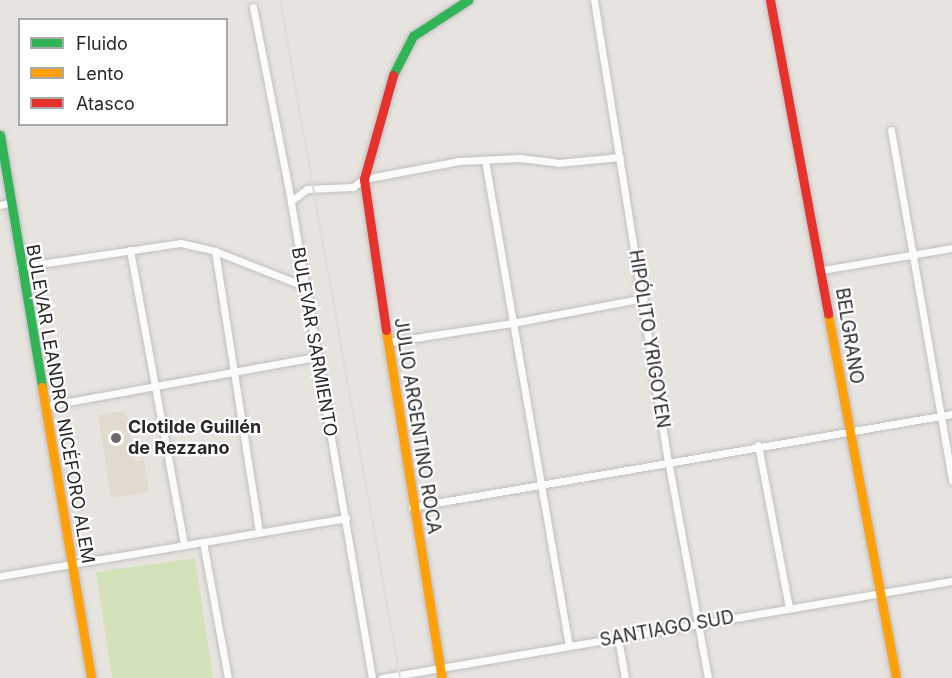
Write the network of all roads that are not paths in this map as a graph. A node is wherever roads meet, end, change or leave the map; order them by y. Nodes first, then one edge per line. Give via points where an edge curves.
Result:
1 (468, 0) edge
2 (594, 0) edge
3 (771, 0) edge
4 (253, 7) dead end
5 (891, 130) dead end
6 (0, 135) edge
7 (620, 157) junction
8 (485, 160) junction
9 (364, 179) junction
10 (291, 201) junction
11 (5, 204) edge
12 (952, 248) edge
13 (130, 250) junction
14 (215, 251) junction
15 (913, 255) junction
16 (20, 267) junction
17 (822, 270) junction
18 (304, 286) junction
19 (644, 298) junction
20 (512, 323) junction
21 (388, 342) junction
22 (315, 357) junction
23 (232, 372) junction
24 (156, 386) junction
25 (46, 406) junction
26 (952, 414) edge
27 (939, 416) junction
28 (848, 431) junction
29 (758, 445) junction
30 (668, 460) junction
31 (952, 481) edge
32 (539, 484) junction
33 (412, 507) junction
34 (346, 518) junction
35 (259, 532) junction
36 (203, 542) junction
37 (184, 545) junction
38 (70, 563) junction
39 (0, 576) edge
40 (952, 581) edge
41 (880, 593) junction
42 (789, 608) junction
43 (699, 624) junction
44 (618, 638) junction
45 (569, 646) junction
46 (440, 668) junction
47 (91, 678) edge
48 (228, 678) edge
49 (372, 678) edge
50 (382, 678) edge
51 (442, 678) edge
52 (625, 678) edge
53 (708, 678) edge
54 (896, 678) edge

1 - 9 street via 413,36 403,51
2 - 7 street, HIPÓLITO YRIGOYEN
3 - 17 street, BELGRANO
4 - 10 street, BULEVAR SARMIENTO
5 - 15 street
6 - 11 street, BULEVAR LEANDRO NICÉFORO ALEM
7 - 8 street via 558,163 520,158
7 - 19 street, HIPÓLITO YRIGOYEN
8 - 9 street
8 - 20 street
9 - 10 street via 353,187 307,189
9 - 21 street, JULIO ARGENTINO ROCA
10 - 18 street, BULEVAR SARMIENTO
11 - 16 street, BULEVAR LEANDRO NICÉFORO ALEM
12 - 15 street
13 - 14 street via 181,243
13 - 16 street
13 - 24 street
14 - 18 street
14 - 23 street
15 - 17 street
15 - 27 street
16 - 25 street, BULEVAR LEANDRO NICÉFORO ALEM
17 - 28 street, BELGRANO
18 - 22 street, BULEVAR SARMIENTO
19 - 20 street
19 - 30 street, HIPÓLITO YRIGOYEN
20 - 21 street
20 - 32 street
21 - 33 street, JULIO ARGENTINO ROCA
22 - 23 street
22 - 34 street, BULEVAR SARMIENTO
23 - 24 street
23 - 35 street
24 - 25 street
24 - 37 street
25 - 38 street, BULEVAR LEANDRO NICÉFORO ALEM
26 - 27 street
27 - 28 street
27 - 31 street
28 - 29 street
28 - 41 street, BELGRANO
29 - 30 street
29 - 42 street
30 - 32 street
30 - 43 street, HIPÓLITO YRIGOYEN
32 - 33 street
32 - 45 street
33 - 46 street, JULIO ARGENTINO ROCA
34 - 35 street
34 - 49 street, BULEVAR SARMIENTO
35 - 36 street
36 - 37 street
36 - 48 street
37 - 38 street
38 - 39 street
38 - 47 street, BULEVAR LEANDRO NICÉFORO ALEM
40 - 41 street, SANTIAGO SUD
41 - 42 street, SANTIAGO SUD
41 - 54 street, BELGRANO
42 - 43 street, SANTIAGO SUD
43 - 44 street, SANTIAGO SUD
43 - 53 street, HIPÓLITO YRIGOYEN
44 - 45 street, SANTIAGO SUD
44 - 52 street
45 - 46 street, SANTIAGO SUD
46 - 50 street, SANTIAGO SUD
46 - 51 street, JULIO ARGENTINO ROCA

